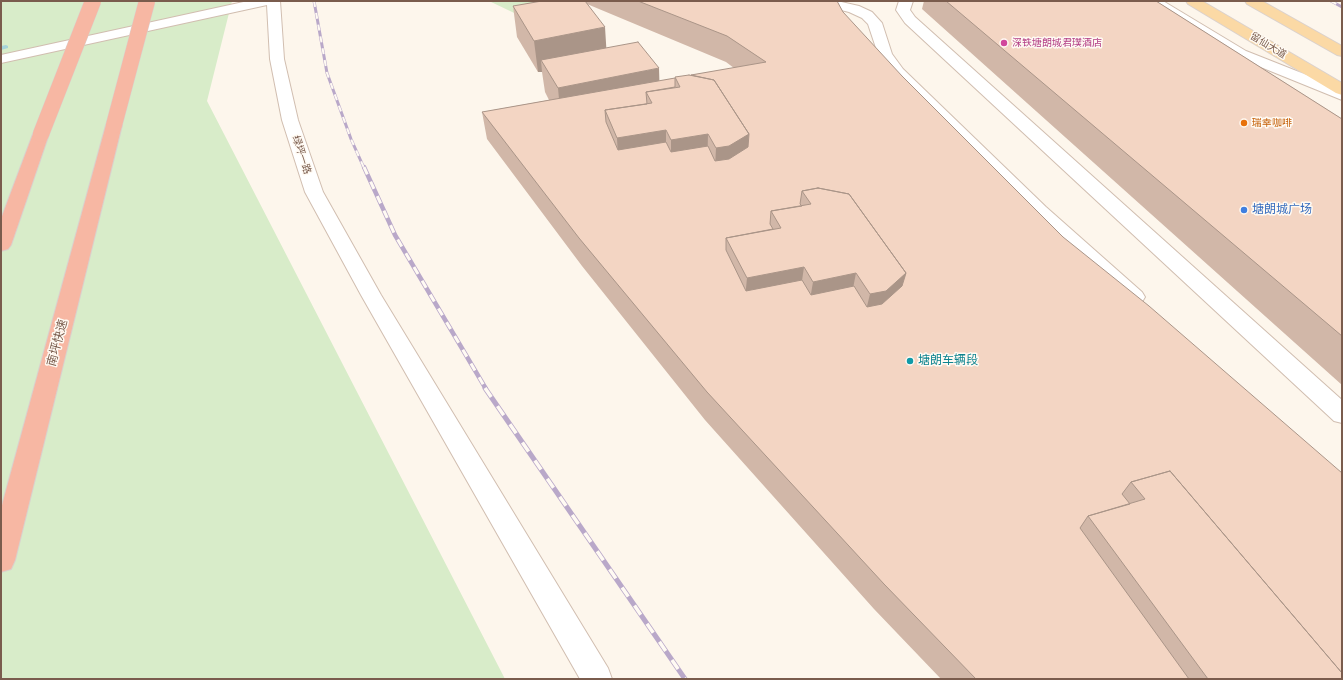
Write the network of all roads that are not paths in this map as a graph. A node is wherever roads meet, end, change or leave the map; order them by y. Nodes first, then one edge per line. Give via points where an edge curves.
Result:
1 (93, 1) edge
2 (147, 1) edge
3 (266, 1) edge
4 (273, 1) edge
5 (906, 1) edge
6 (1154, 1) edge
7 (1193, 1) edge
8 (1252, 1) edge
9 (795, 6) edge
10 (1302, 14) dead end
11 (1342, 39) edge
12 (1342, 52) edge
13 (1, 60) edge
14 (1342, 90) edge
15 (1342, 94) edge
16 (1, 245) edge
17 (1150, 310) edge
18 (1342, 414) edge
19 (1, 560) edge
20 (597, 679) edge

1 - 16 highway, bridge
2 - 19 highway, 南坪快速, bridge
3 - 13 street
4 - 20 street, 绿坪一路 via 277,58 290,120 314,192 371,295
5 - 18 street via 903,10 910,20
6 - 15 street via 1241,54
7 - 14 main road, 留仙大道
8 - 12 main road
9 - 17 street via 837,5 867,15 875,23 885,54 911,86 1039,211
10 - 11 main road

